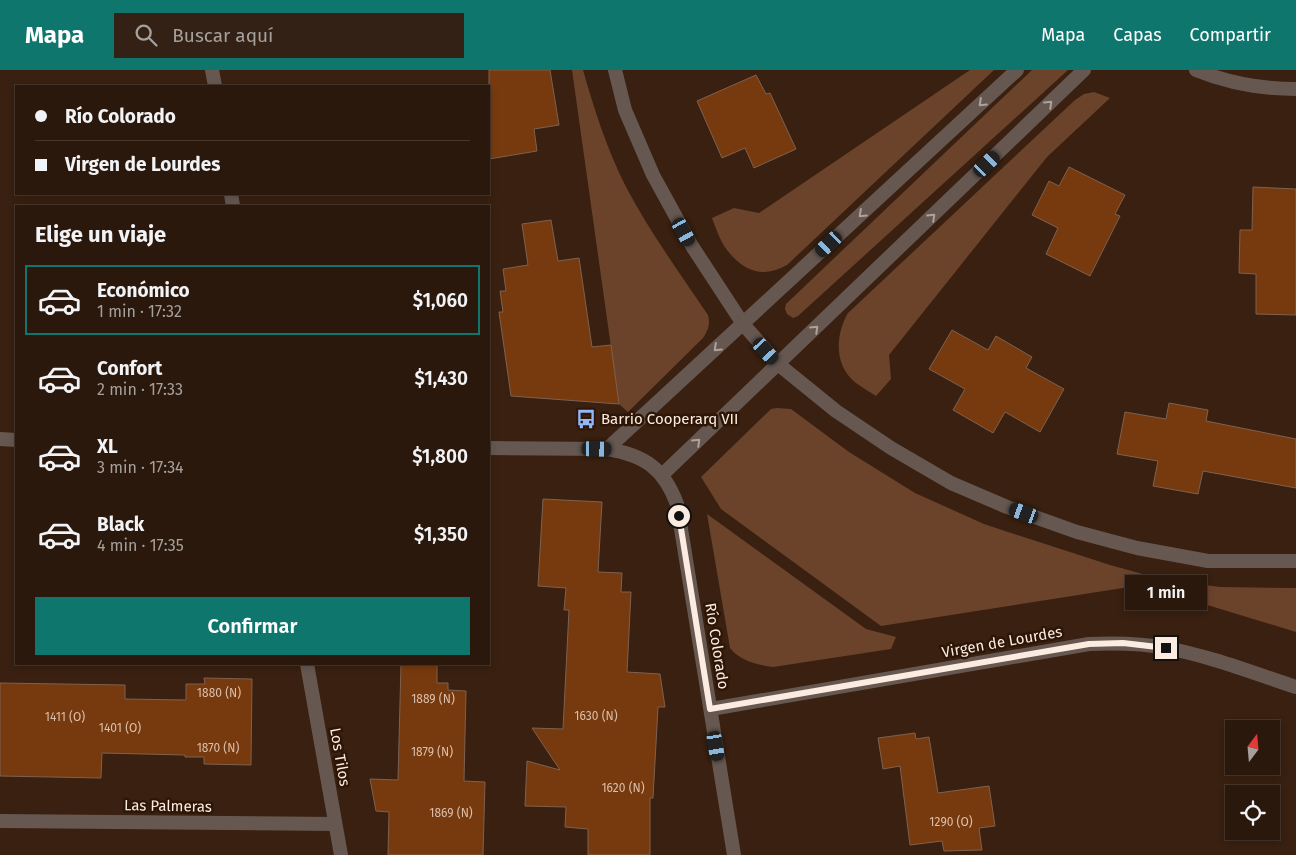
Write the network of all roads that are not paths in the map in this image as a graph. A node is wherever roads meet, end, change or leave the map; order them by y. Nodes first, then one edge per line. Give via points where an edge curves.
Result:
1 (212, 70) edge
2 (615, 70) edge
3 (1017, 70) edge
4 (1084, 70) edge
5 (1196, 70) edge
6 (215, 85) edge
7 (1296, 89) edge
8 (743, 324) junction
9 (778, 364) junction
10 (0, 439) edge
11 (15, 440) edge
12 (490, 448) edge
13 (608, 449) junction
14 (662, 476) junction
15 (1296, 561) edge
16 (307, 665) edge
17 (1296, 687) edge
18 (710, 709) junction
19 (0, 821) edge
20 (336, 824) junction
21 (341, 855) edge
22 (734, 855) edge

1 - 6 street
2 - 8 street via 626,110 653,175 692,246
3 -> 8 street
9 -> 4 street
5 - 7 street via 1237,84
8 - 9 street
8 -> 13 street
14 -> 9 street
9 - 15 street via 836,411 891,448 951,483 1007,507 1077,532 1137,548 1208,561
10 - 11 street
12 - 13 street
13 - 14 street via 637,456
14 - 18 street, Río Colorado via 677,504
16 - 20 street, Los Tilos
17 - 18 street, Virgen de Lourdes via 1215,660 1166,648 1123,643 1089,644
18 - 22 street, Río Colorado
19 - 20 street, Las Palmeras
20 - 21 street, Los Tilos

